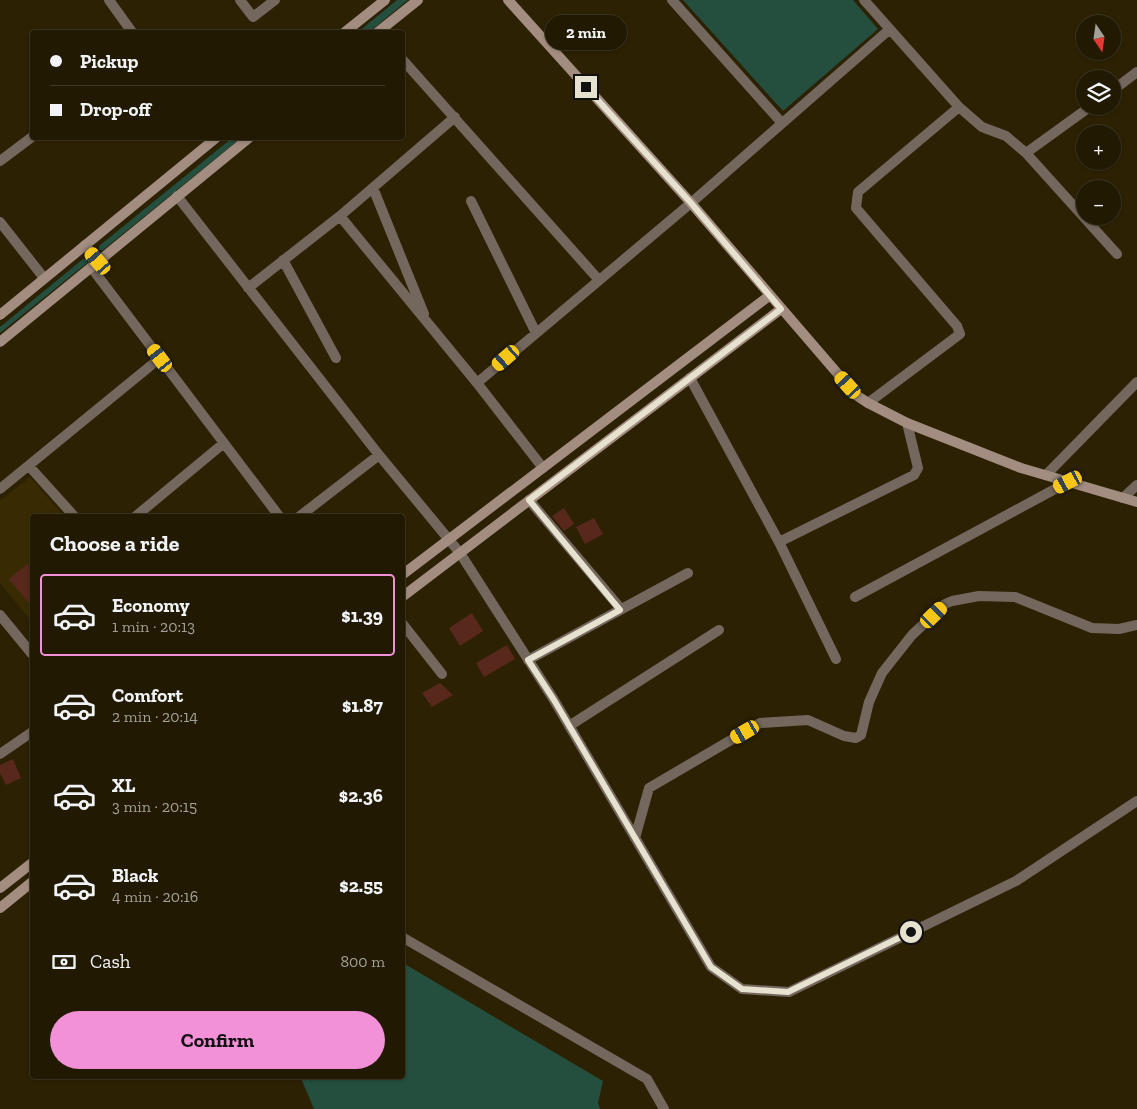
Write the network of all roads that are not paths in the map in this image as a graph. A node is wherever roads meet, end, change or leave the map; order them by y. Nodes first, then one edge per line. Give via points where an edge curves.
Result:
1 (109, 0) edge
2 (240, 0) edge
3 (275, 0) edge
4 (384, 0) edge
5 (418, 0) edge
6 (508, 0) edge
7 (672, 0) edge
8 (864, 0) edge
9 (890, 29) junction
10 (131, 30) edge
11 (347, 30) edge
12 (380, 30) edge
13 (405, 62) edge
14 (1137, 72) edge
15 (1121, 84) edge
16 (959, 107) junction
17 (1079, 115) edge
18 (454, 118) junction
19 (781, 122) junction
20 (30, 138) edge
21 (211, 140) edge
22 (247, 140) edge
23 (1026, 153) junction
24 (0, 161) edge
25 (373, 188) junction
26 (177, 196) junction
27 (472, 201) dead end
28 (691, 203) junction
29 (340, 216) junction
30 (0, 222) edge
31 (85, 245) junction
32 (1117, 254) dead end
33 (284, 260) junction
34 (95, 264) junction
35 (44, 278) junction
36 (598, 279) junction
37 (248, 288) junction
38 (769, 296) junction
39 (781, 309) junction
40 (0, 315) edge
41 (428, 324) junction
42 (536, 333) junction
43 (0, 342) edge
44 (160, 358) junction
45 (336, 358) dead end
46 (690, 378) junction
47 (1137, 382) edge
48 (477, 383) junction
49 (868, 403) junction
50 (907, 423) junction
51 (224, 443) junction
52 (379, 455) junction
53 (29, 466) junction
54 (543, 468) junction
55 (1046, 475) junction
56 (1068, 482) junction
57 (1137, 485) edge
58 (0, 489) edge
59 (1123, 498) junction
60 (529, 500) junction
61 (1137, 502) edge
62 (72, 514) edge
63 (138, 514) edge
64 (277, 514) edge
65 (303, 514) edge
66 (448, 540) junction
67 (780, 542) junction
68 (460, 553) junction
69 (405, 573) edge
70 (688, 573) dead end
71 (405, 595) edge
72 (855, 597) dead end
73 (620, 610) junction
74 (0, 615) edge
75 (1137, 625) edge
76 (405, 627) edge
77 (719, 630) dead end
78 (30, 652) edge
79 (836, 659) dead end
80 (528, 660) junction
81 (442, 674) dead end
82 (570, 726) junction
83 (30, 733) edge
84 (0, 754) edge
85 (1137, 801) edge
86 (635, 838) junction
87 (30, 865) edge
88 (30, 884) edge
89 (0, 888) edge
90 (0, 908) edge
91 (405, 939) edge
92 (664, 1109) edge

1 - 10 street
2 - 3 street via 253,17
4 - 11 street
5 - 12 street
6 - 28 street
7 - 19 street
8 - 9 street
9 - 16 street
9 - 19 street
13 - 18 street
14 - 15 street
16 - 23 street via 982,127 1006,136
16 - 49 street via 858,192 856,198 856,208 957,326 960,334
17 - 23 street
18 - 25 street
18 - 36 street
19 - 28 street
20 - 24 street
21 - 31 street
22 - 26 street
23 - 32 street
25 - 29 street
25 - 41 street
26 - 34 street
26 - 37 street
27 - 42 street
28 - 36 street
28 - 38 street
29 - 33 street
29 - 41 street
30 - 35 street
31 - 34 street
31 - 35 street
33 - 37 street
33 - 45 street
34 - 43 street
34 - 44 street
35 - 40 street
36 - 42 street
37 - 52 street
38 - 39 street
38 - 54 street
39 - 46 street
39 - 49 street via 856,395
41 - 48 street
42 - 48 street
44 - 51 street
44 - 53 street
46 - 60 street
46 - 67 street
47 - 55 street
48 - 54 street
49 - 50 street
50 - 55 street via 1020,468
50 - 67 street via 918,468 914,475
51 - 63 street
51 - 64 street
52 - 65 street
52 - 66 street
53 - 58 street
53 - 62 street
54 - 66 street
55 - 56 street
56 - 59 street
56 - 72 street
57 - 59 street
59 - 61 street
60 - 68 street
60 - 73 street
66 - 68 street
66 - 69 street
67 - 79 street
68 - 71 street
68 - 80 street
70 - 73 street
73 - 80 street
74 - 78 street
75 - 86 street via 1119,629 1092,628 1015,597 979,596 952,601 912,635 882,673 856,738 808,720 760,724 649,788
76 - 81 street
77 - 82 street
80 - 82 street
82 - 86 street
83 - 84 street
85 - 86 street via 1016,881 788,992 742,989 711,967
87 - 89 street
88 - 90 street
91 - 92 street via 647,1079

